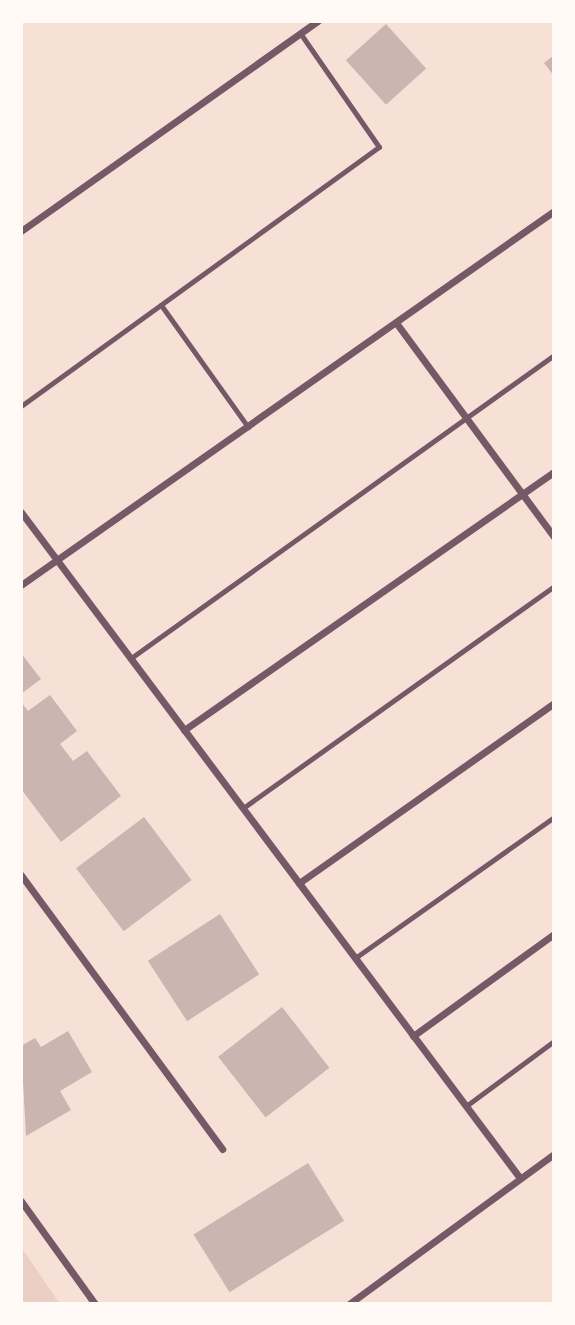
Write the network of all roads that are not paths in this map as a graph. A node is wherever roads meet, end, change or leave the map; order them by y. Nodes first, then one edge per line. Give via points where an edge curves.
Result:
1 (318, 21) edge
2 (300, 33) junction
3 (554, 211) edge
4 (21, 231) edge
5 (161, 305) junction
6 (397, 324) junction
7 (554, 355) edge
8 (21, 406) edge
9 (467, 419) junction
10 (248, 427) junction
11 (554, 472) edge
12 (522, 494) junction
13 (21, 512) edge
14 (554, 537) edge
15 (57, 559) junction
16 (21, 585) edge
17 (554, 586) edge
18 (131, 658) junction
19 (554, 703) edge
20 (184, 730) junction
21 (243, 808) junction
22 (554, 817) edge
23 (21, 875) edge
24 (299, 883) junction
25 (554, 934) edge
26 (355, 958) junction
27 (413, 1036) junction
28 (554, 1041) edge
29 (466, 1106) junction
30 (222, 1149) dead end
31 (554, 1154) edge
32 (520, 1178) junction
33 (21, 1201) edge
34 (95, 1304) edge
35 (349, 1304) edge

1 - 2 street
2 - 4 street
2 - 5 lane via 379,148
3 - 6 street
5 - 8 lane
5 - 10 lane
6 - 9 street
6 - 10 street
7 - 9 lane
9 - 12 street
9 - 18 lane
10 - 15 street
11 - 12 street
12 - 14 street
12 - 20 street
13 - 15 street
15 - 16 street
15 - 18 street
17 - 21 lane
18 - 20 street
19 - 24 street
20 - 21 street
21 - 24 street
22 - 26 lane
23 - 30 street
24 - 26 street
25 - 27 street
26 - 27 street
27 - 29 street
28 - 29 lane
29 - 32 street
31 - 32 street
32 - 35 street
33 - 34 street

